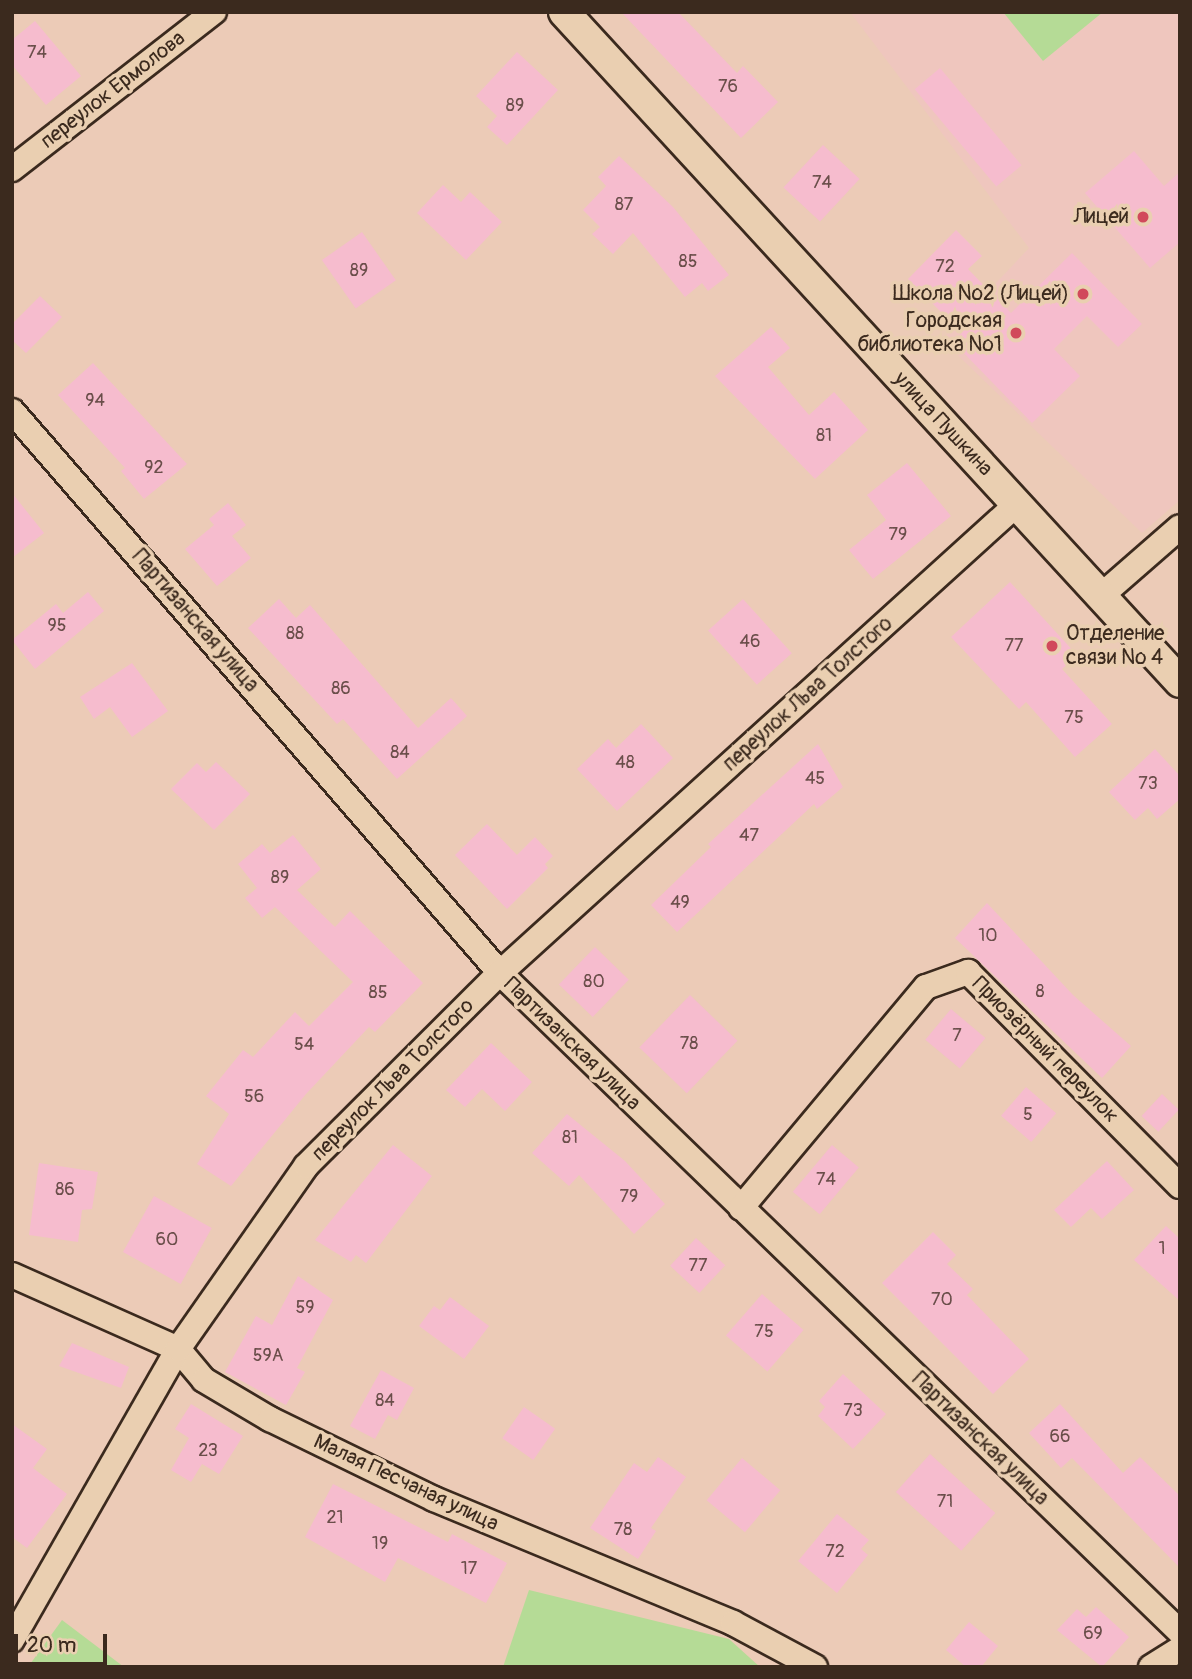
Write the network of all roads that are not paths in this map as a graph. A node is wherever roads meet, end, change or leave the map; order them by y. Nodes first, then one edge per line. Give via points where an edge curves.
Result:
1 (214, 12) edge
2 (564, 12) edge
3 (12, 169) edge
4 (12, 411) edge
5 (1017, 504) junction
6 (1180, 527) edge
7 (1102, 595) junction
8 (1180, 682) edge
9 (500, 973) junction
10 (1180, 1186) edge
11 (741, 1209) junction
12 (12, 1275) edge
13 (178, 1349) junction
14 (1180, 1632) edge
15 (12, 1640) edge
16 (1180, 1649) edge
17 (815, 1667) edge
18 (1151, 1667) edge

1 - 3 street, переулок Ермолова
2 - 5 street, улица Пушкина
4 - 9 street, Партизанская улица
5 - 7 street, улица Пушкина
5 - 9 street, переулок Льва Толстого
6 - 7 street
7 - 8 street, улица Пушкина
9 - 11 street, Партизанская улица
9 - 13 street, переулок Льва Толстого via 306,1166
10 - 11 street, Приозёрный переулок via 968,972 926,987
11 - 14 street, Партизанская улица
12 - 13 street, Малая Песчаная улица
13 - 15 street, переулок Льва Толстого
13 - 17 street, Малая Песчаная улица via 204,1380 270,1419 433,1499 733,1623
16 - 18 street

